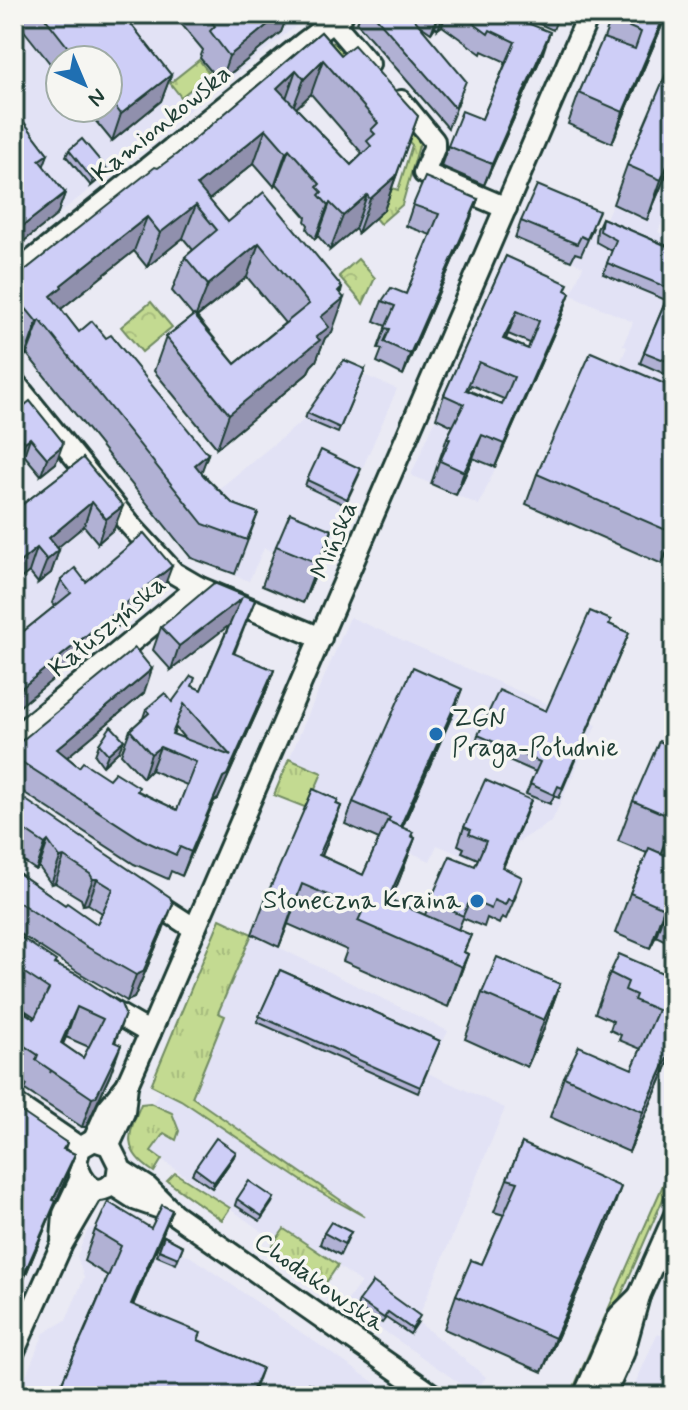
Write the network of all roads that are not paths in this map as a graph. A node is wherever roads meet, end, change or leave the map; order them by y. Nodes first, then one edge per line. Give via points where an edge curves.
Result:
1 (589, 14) edge
2 (338, 18) edge
3 (506, 208) junction
4 (14, 275) edge
5 (14, 382) edge
6 (79, 461) junction
7 (61, 476) edge
8 (198, 587) junction
9 (321, 638) junction
10 (14, 738) edge
11 (131, 888) edge
12 (195, 929) junction
13 (88, 996) edge
14 (150, 1033) junction
15 (14, 1103) edge
16 (94, 1144) junction
17 (102, 1180) junction
18 (674, 1217) edge
19 (639, 1296) junction
20 (15, 1350) edge
21 (14, 1369) edge
22 (434, 1396) edge
23 (584, 1396) edge
24 (604, 1396) edge

1 - 3 street, Mińska
2 - 3 street via 434,141 424,173
2 - 4 street, Kamionkowska
3 - 9 street, Mińska
5 - 6 street
6 - 7 street
6 - 8 street via 164,564
8 - 9 street
8 - 10 street, Kałuszyńska
9 - 12 street, Mińska
11 - 12 street
12 - 14 street, Mińska
13 - 14 street
14 - 16 street, Mińska
15 - 16 street via 45,1124
16 - 17 street via 117,1158
16 - 17 street via 76,1162
17 - 20 street via 64,1214 62,1244
17 - 22 street, Chodakowska via 147,1187 174,1214
18 - 19 street
19 - 23 street via 619,1316
19 - 24 street via 623,1354
20 - 21 street

